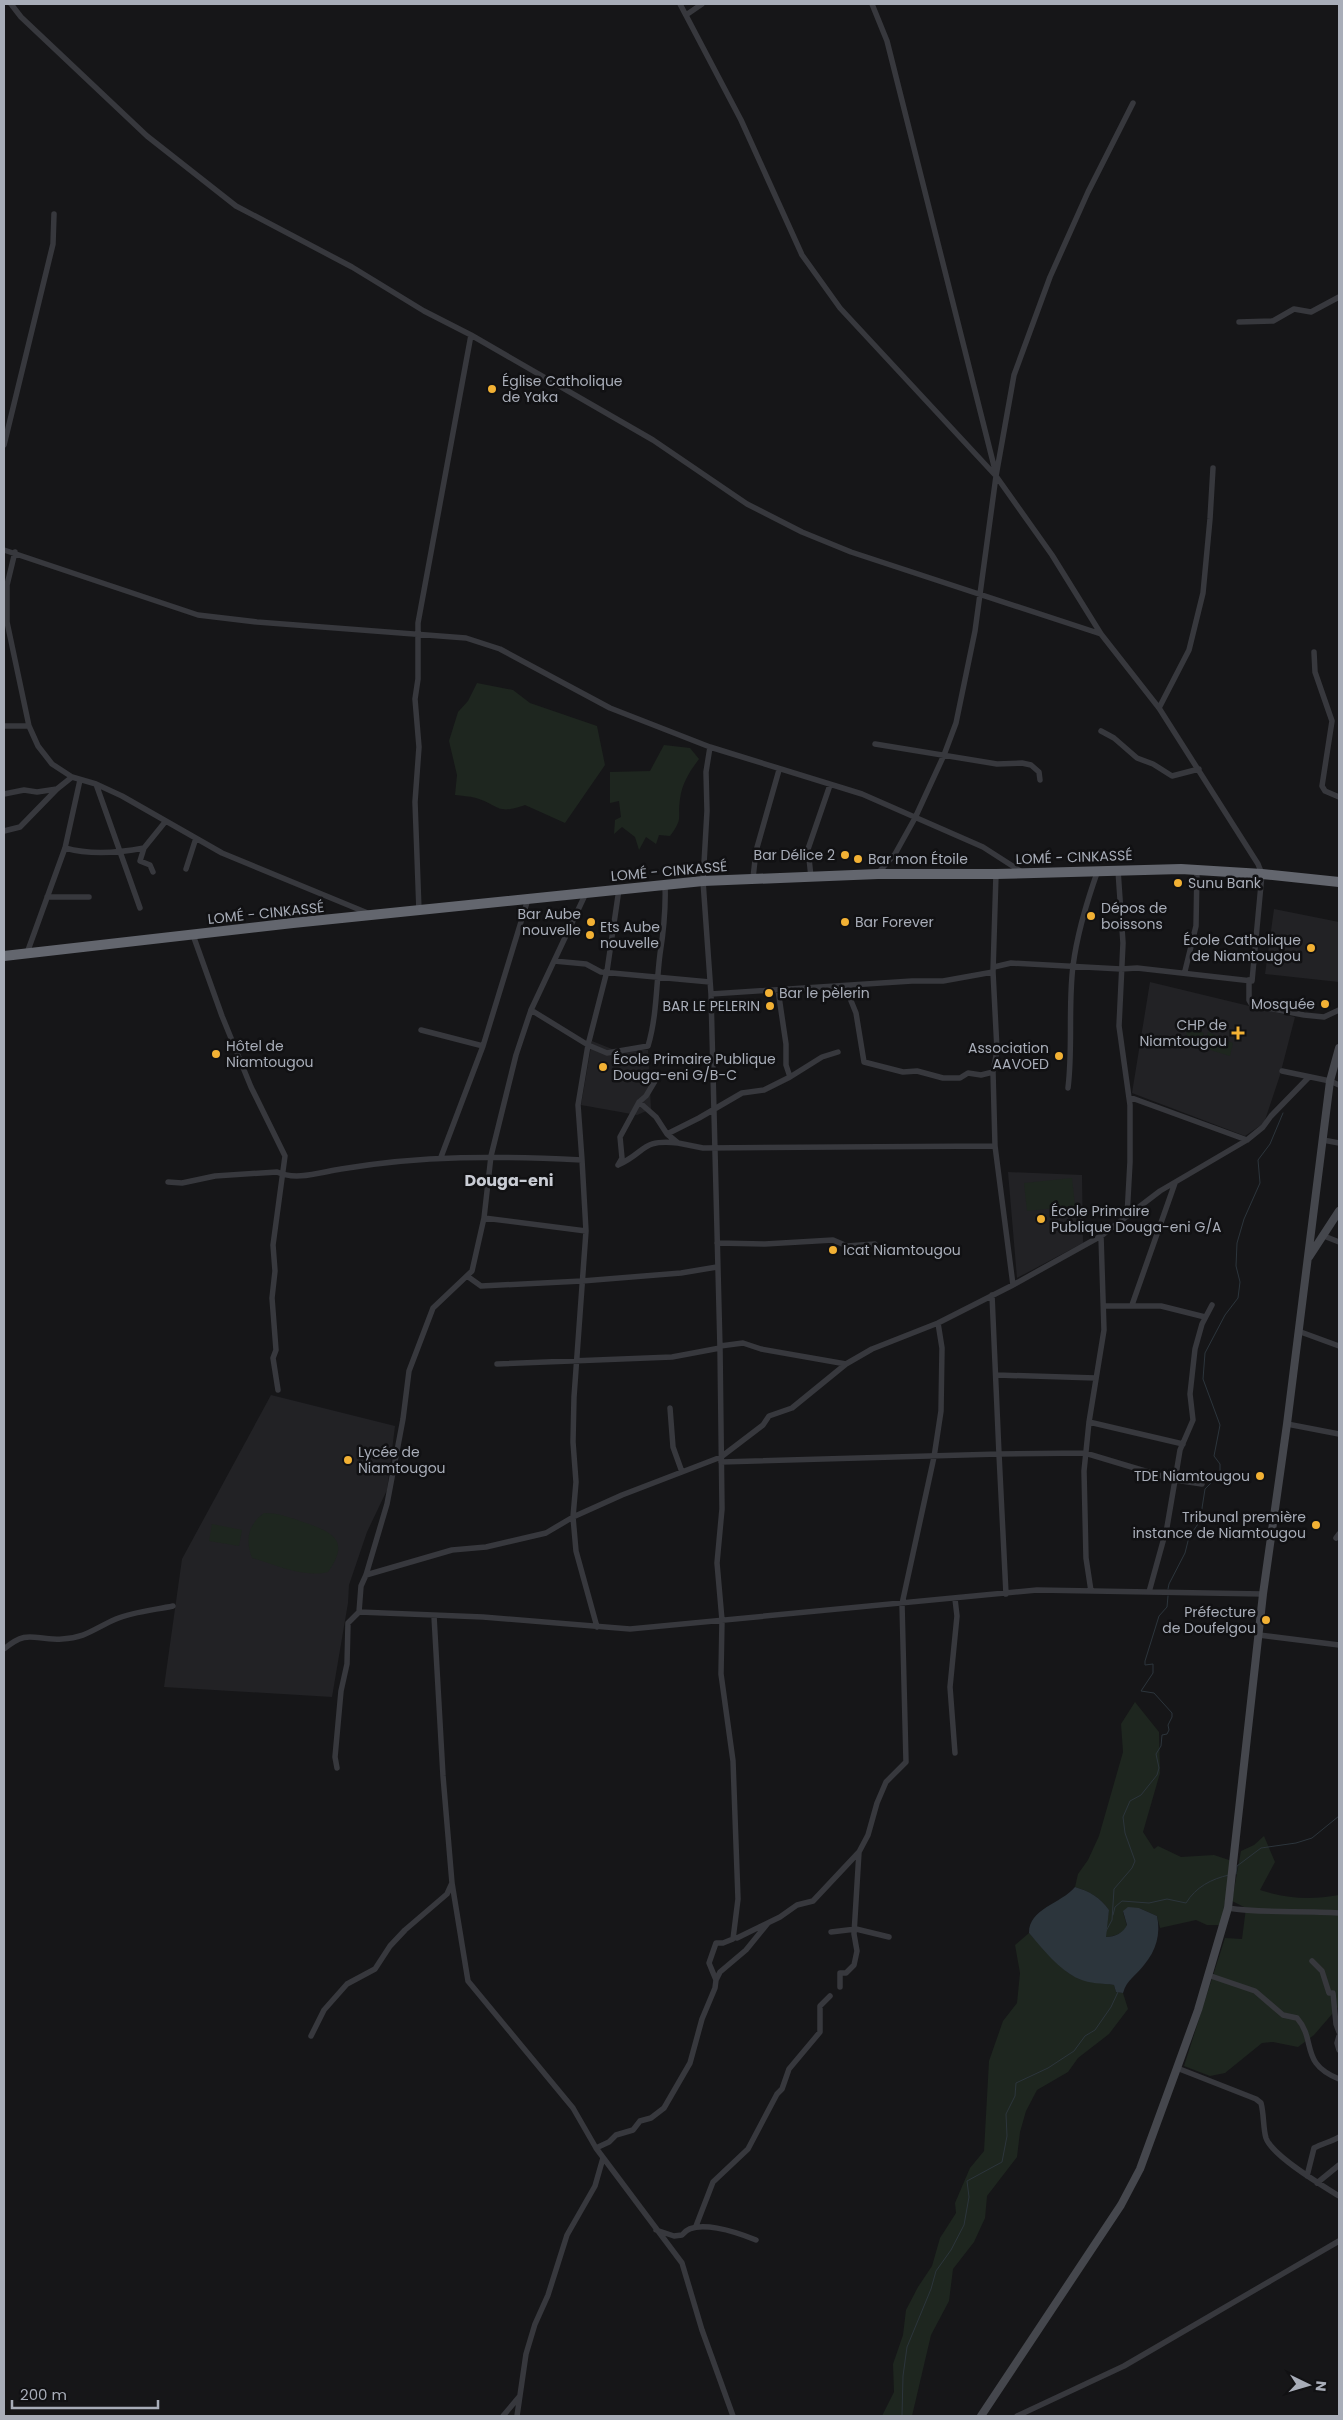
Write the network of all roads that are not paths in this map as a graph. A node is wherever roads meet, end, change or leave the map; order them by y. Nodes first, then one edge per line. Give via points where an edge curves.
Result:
1 (11, 4) edge
2 (680, 4) edge
3 (702, 4) edge
4 (872, 4) edge
5 (686, 15) junction
6 (1133, 103) dead end
7 (54, 214) dead end
8 (1339, 297) edge
9 (1240, 322) dead end
10 (471, 335) junction
11 (4, 445) edge
12 (1213, 468) dead end
13 (996, 476) junction
14 (4, 550) edge
15 (15, 552) junction
16 (980, 592) junction
17 (420, 634) junction
18 (1101, 634) junction
19 (1314, 652) dead end
20 (1159, 708) junction
21 (4, 726) edge
22 (29, 726) junction
23 (1101, 731) dead end
24 (875, 744) dead end
25 (710, 747) junction
26 (944, 755) junction
27 (1199, 769) junction
28 (780, 770) junction
29 (72, 777) junction
30 (80, 780) junction
31 (1040, 780) dead end
32 (96, 784) junction
33 (830, 785) junction
34 (57, 789) junction
35 (4, 794) edge
36 (1339, 797) edge
37 (915, 818) junction
38 (165, 822) junction
39 (4, 831) edge
40 (196, 838) junction
41 (64, 848) junction
42 (144, 848) junction
43 (120, 852) junction
44 (186, 869) dead end
45 (1197, 869) junction
46 (1098, 870) junction
47 (1118, 870) junction
48 (154, 872) dead end
49 (1022, 872) junction
50 (878, 874) junction
51 (996, 874) junction
52 (1262, 874) junction
53 (811, 877) junction
54 (753, 878) junction
55 (703, 881) junction
56 (1339, 882) edge
57 (666, 884) junction
58 (620, 889) junction
59 (586, 893) junction
60 (47, 897) junction
61 (89, 897) dead end
62 (528, 900) junction
63 (140, 908) dead end
64 (419, 911) junction
65 (374, 915) junction
66 (193, 935) junction
67 (27, 953) junction
68 (4, 956) edge
69 (554, 961) junction
70 (1073, 966) junction
71 (994, 970) junction
72 (1121, 970) junction
73 (607, 971) junction
74 (1185, 971) junction
75 (658, 978) junction
76 (1249, 980) junction
77 (710, 982) junction
78 (845, 986) junction
79 (778, 990) junction
80 (712, 994) junction
81 (531, 1010) junction
82 (1339, 1010) edge
83 (421, 1030) dead end
84 (588, 1045) junction
85 (483, 1046) junction
86 (1339, 1048) edge
87 (838, 1052) dead end
88 (1282, 1071) dead end
89 (993, 1072) junction
90 (790, 1077) junction
91 (1309, 1077) junction
92 (1330, 1081) junction
93 (655, 1082) dead end
94 (1339, 1085) edge
95 (1068, 1088) dead end
96 (1128, 1097) junction
97 (639, 1102) junction
98 (713, 1110) junction
99 (667, 1134) junction
100 (1247, 1140) junction
101 (1323, 1140) junction
102 (678, 1143) junction
103 (1339, 1143) edge
104 (996, 1146) junction
105 (714, 1148) junction
106 (491, 1156) junction
107 (441, 1157) junction
108 (582, 1160) junction
109 (283, 1174) junction
110 (168, 1182) dead end
111 (1175, 1183) junction
112 (1339, 1211) edge
113 (1127, 1216) junction
114 (484, 1218) junction
115 (586, 1231) junction
116 (1101, 1236) junction
117 (1324, 1236) junction
118 (1339, 1242) edge
119 (717, 1243) junction
120 (875, 1244) dead end
121 (1309, 1257) junction
122 (718, 1267) junction
123 (467, 1276) junction
124 (582, 1281) junction
125 (1013, 1285) junction
126 (992, 1295) junction
127 (1132, 1305) junction
128 (1212, 1305) dead end
129 (1104, 1306) junction
130 (1205, 1317) junction
131 (938, 1323) junction
132 (1298, 1331) junction
133 (1339, 1346) edge
134 (720, 1347) junction
135 (577, 1361) junction
136 (497, 1364) dead end
137 (846, 1364) junction
138 (997, 1374) junction
139 (1096, 1378) junction
140 (278, 1390) dead end
141 (670, 1408) dead end
142 (1089, 1422) junction
143 (1287, 1424) junction
144 (1339, 1434) edge
145 (1183, 1444) junction
146 (1085, 1453) junction
147 (999, 1454) junction
148 (934, 1457) junction
149 (721, 1459) junction
150 (682, 1472) junction
151 (1175, 1480) junction
152 (1202, 1484) dead end
153 (573, 1517) junction
154 (366, 1575) junction
155 (1091, 1591) junction
156 (1149, 1592) junction
157 (1006, 1594) junction
158 (1263, 1594) junction
159 (955, 1599) junction
160 (902, 1604) junction
161 (173, 1606) dead end
162 (359, 1612) junction
163 (434, 1616) junction
164 (722, 1620) junction
165 (597, 1627) junction
166 (1259, 1635) junction
167 (1339, 1645) edge
168 (4, 1649) edge
169 (955, 1753) dead end
170 (336, 1768) dead end
171 (859, 1852) junction
172 (452, 1883) junction
173 (1228, 1908) junction
174 (1339, 1913) edge
175 (768, 1923) junction
176 (856, 1929) junction
177 (831, 1932) dead end
178 (889, 1937) dead end
179 (737, 1938) dead end
180 (1312, 1961) dead end
181 (1208, 1976) junction
182 (716, 1980) junction
183 (840, 1987) dead end
184 (830, 1996) dead end
185 (1339, 2034) edge
186 (311, 2036) dead end
187 (1339, 2050) edge
188 (1177, 2068) junction
189 (1339, 2079) edge
190 (1339, 2137) edge
191 (596, 2148) junction
192 (604, 2158) junction
193 (1339, 2165) edge
194 (1307, 2176) junction
195 (1318, 2183) junction
196 (1339, 2196) edge
197 (696, 2226) junction
198 (656, 2230) junction
199 (756, 2240) dead end
200 (1339, 2241) edge
201 (520, 2395) junction
202 (503, 2416) edge
203 (517, 2416) edge
204 (734, 2416) edge
205 (981, 2416) edge
206 (1017, 2416) edge

1 - 10 street via 147,136 236,206
2 - 5 street
3 - 5 street
4 - 13 street via 887,41
5 - 13 street via 741,120 802,255 840,308
6 - 13 street via 1058,260 1014,375
7 - 11 street via 53,244
8 - 9 street via 1311,312 1294,309 1273,321
10 - 16 street via 653,440 747,504 778,520 851,552
10 - 17 street via 418,623
12 - 20 street via 1203,593 1188,650
13 - 16 street
13 - 18 street via 1052,555
14 - 15 street
15 - 17 street via 198,615
15 - 22 street via 7,585 7,622
16 - 18 street
16 - 26 street via 956,723
17 - 25 street via 466,638 490,644 610,708
17 - 64 street via 415,699 419,747 415,802
18 - 20 street
19 - 36 street via 1315,672 1332,721 1322,786 1325,791
20 - 27 street
21 - 22 street
22 - 29 street via 38,746 52,764
23 - 27 street via 1137,758 1172,776
24 - 26 street
25 - 28 street
25 - 55 street via 706,772
26 - 31 street via 997,764 1031,765 1039,772
26 - 37 street
27 - 52 street
28 - 33 street
28 - 54 street via 756,851
29 - 30 street
29 - 34 street
30 - 32 street
30 - 41 street
32 - 38 street
32 - 43 street
33 - 37 street via 862,794
33 - 53 street via 808,849
34 - 35 street
34 - 39 street via 20,827
37 - 49 street via 983,847
37 - 50 street via 895,854
38 - 40 street
38 - 42 street
40 - 44 street
40 - 65 street via 222,853
41 - 43 street via 78,852
41 - 60 street
42 - 43 street
42 - 48 street via 140,861 150,865
43 - 63 street
45 - 47 highway, LOMÉ - CINKASSÉ
45 - 52 highway, LOMÉ - CINKASSÉ
45 - 74 street via 1196,926
46 - 47 highway, LOMÉ - CINKASSÉ
46 - 49 highway, LOMÉ - CINKASSÉ
46 - 70 street via 1082,920
47 - 72 street
49 - 51 highway, LOMÉ - CINKASSÉ
50 - 51 highway, LOMÉ - CINKASSÉ
50 - 53 highway, LOMÉ - CINKASSÉ
51 - 71 street
52 - 56 highway, LOMÉ - CINKASSÉ
52 - 76 street via 1252,980
53 - 54 highway, LOMÉ - CINKASSÉ
54 - 55 highway, LOMÉ - CINKASSÉ
55 - 57 highway, LOMÉ - CINKASSÉ
55 - 77 street
57 - 58 highway, LOMÉ - CINKASSÉ
57 - 75 street
58 - 59 highway, LOMÉ - CINKASSÉ
58 - 73 street
59 - 62 highway, LOMÉ - CINKASSÉ
59 - 69 street
60 - 61 street
60 - 67 street
62 - 64 highway, LOMÉ - CINKASSÉ
62 - 85 street
64 - 65 highway, LOMÉ - CINKASSÉ
65 - 66 highway, LOMÉ - CINKASSÉ
66 - 67 highway, LOMÉ - CINKASSÉ
66 - 109 street via 251,1087 284,1152
67 - 68 highway, LOMÉ - CINKASSÉ
69 - 73 street via 586,964 595,970
69 - 81 street
70 - 71 street via 1011,963
70 - 72 street
70 - 95 street via 1072,1057
71 - 78 street via 943,981
71 - 89 street via 997,1050
72 - 74 street
72 - 96 street via 1119,1026
73 - 75 street
73 - 84 street
74 - 76 street
75 - 77 street
75 - 84 street via 655,1021 648,1046 608,1053
76 - 82 street via 1252,1005 1324,1017
77 - 80 street
78 - 79 street
78 - 89 street via 856,1013 864,1062 943,1078
79 - 80 street
79 - 90 street
80 - 98 street
81 - 84 street
81 - 106 street via 516,1055
83 - 85 street
84 - 108 street via 578,1105
85 - 107 street
86 - 92 main road
87 - 90 street via 822,1057
88 - 91 street
89 - 104 street
90 - 98 street via 764,1090 742,1093
91 - 92 street
91 - 100 street
92 - 94 street
92 - 101 main road
93 - 97 street
96 - 100 street
96 - 113 street via 1130,1162
97 - 99 street via 656,1117
97 - 102 street via 620,1137 622,1158 618,1164 630,1159 645,1145
98 - 99 street
98 - 105 street
99 - 102 street
100 - 111 street
101 - 103 street
101 - 121 main road
102 - 105 street
104 - 105 street
104 - 125 street
105 - 119 street
106 - 107 street
106 - 108 street
106 - 114 street
107 - 109 street via 301,1176
108 - 115 street
109 - 110 street via 225,1175 182,1183
109 - 140 street via 273,1245 272,1298 276,1350 273,1358
111 - 113 street
111 - 127 street
112 - 117 main road
113 - 116 street
114 - 115 street
114 - 123 street via 472,1271
115 - 124 street
116 - 125 street
116 - 129 street
117 - 118 street
117 - 121 main road
119 - 120 street via 832,1240 847,1246
119 - 122 street
121 - 132 main road
122 - 124 street
122 - 134 street
123 - 124 street via 481,1286
123 - 154 street via 433,1308 408,1371 404,1419 387,1504
124 - 135 street
125 - 126 street
126 - 131 street
126 - 138 street
127 - 129 street
127 - 130 street via 1161,1306
128 - 130 street
129 - 139 street via 1104,1330
130 - 145 street via 1195,1349 1190,1394 1193,1420
131 - 137 street via 872,1349
131 - 148 street via 942,1348 941,1411
132 - 133 street
132 - 143 main road
134 - 135 street via 672,1357
134 - 137 street via 743,1343
134 - 149 street
135 - 136 street
135 - 153 street
137 - 149 street via 792,1408 769,1416 763,1425
138 - 139 street
138 - 147 street
139 - 142 street
141 - 150 street via 673,1447
142 - 145 street
142 - 146 street
143 - 144 street
143 - 158 main road
145 - 151 street
146 - 147 street
146 - 151 street
146 - 155 street via 1086,1558
147 - 148 street
147 - 157 street
148 - 149 street
148 - 160 street
149 - 150 street
149 - 164 street via 722,1509 717,1563
150 - 153 street
151 - 152 street
151 - 156 street via 1167,1527
153 - 154 street via 546,1533 486,1547 452,1550
153 - 165 street via 576,1551
154 - 162 street via 360,1586
155 - 156 street
155 - 157 street via 1037,1590
156 - 158 street
157 - 159 street
158 - 166 main road
159 - 160 street
159 - 169 street via 957,1616 950,1687
160 - 164 street
160 - 171 street via 906,1762 886,1782
161 - 168 street via 116,1619 86,1636 61,1640 27,1636
162 - 163 street
162 - 170 street via 348,1623
163 - 165 street
163 - 172 street
164 - 165 street via 630,1629
164 - 182 street via 720,1674 733,1761 738,1899 733,1939 716,1943 709,1963
166 - 167 street
166 - 173 main road
171 - 175 street via 813,1901 797,1906
171 - 176 street
172 - 186 street via 447,1894 390,1946 375,1969 347,1984 324,2010
172 - 191 street via 468,1981 573,2108
173 - 174 street via 1251,1912 1313,1910
173 - 181 main road
175 - 179 street
175 - 182 street
176 - 177 street
176 - 178 street
176 - 183 street via 854,1965 846,1973 840,1973
180 - 185 street via 1322,1971 1329,1993 1333,1993
181 - 188 main road
181 - 189 street via 1255,1991 1283,2015 1297,2018 1305,2030 1311,2056 1326,2074
182 - 191 street via 690,2063 664,2108 651,2118 640,2121 632,2130 616,2135
184 - 197 street via 820,2006 820,2032 789,2070 782,2089 776,2094 748,2149 713,2182
185 - 187 street
188 - 194 street via 1261,2103 1266,2138 1273,2148
188 - 205 main road via 1140,2168 1121,2205
190 - 194 street via 1314,2148
191 - 192 street
192 - 198 street
192 - 201 street via 595,2186 567,2235 535,2324 526,2354
193 - 195 street
194 - 195 street
195 - 196 street
197 - 198 street via 678,2236
197 - 199 street via 742,2234
198 - 204 street via 682,2263 713,2366
200 - 206 street via 1124,2366
201 - 202 street
201 - 203 street

